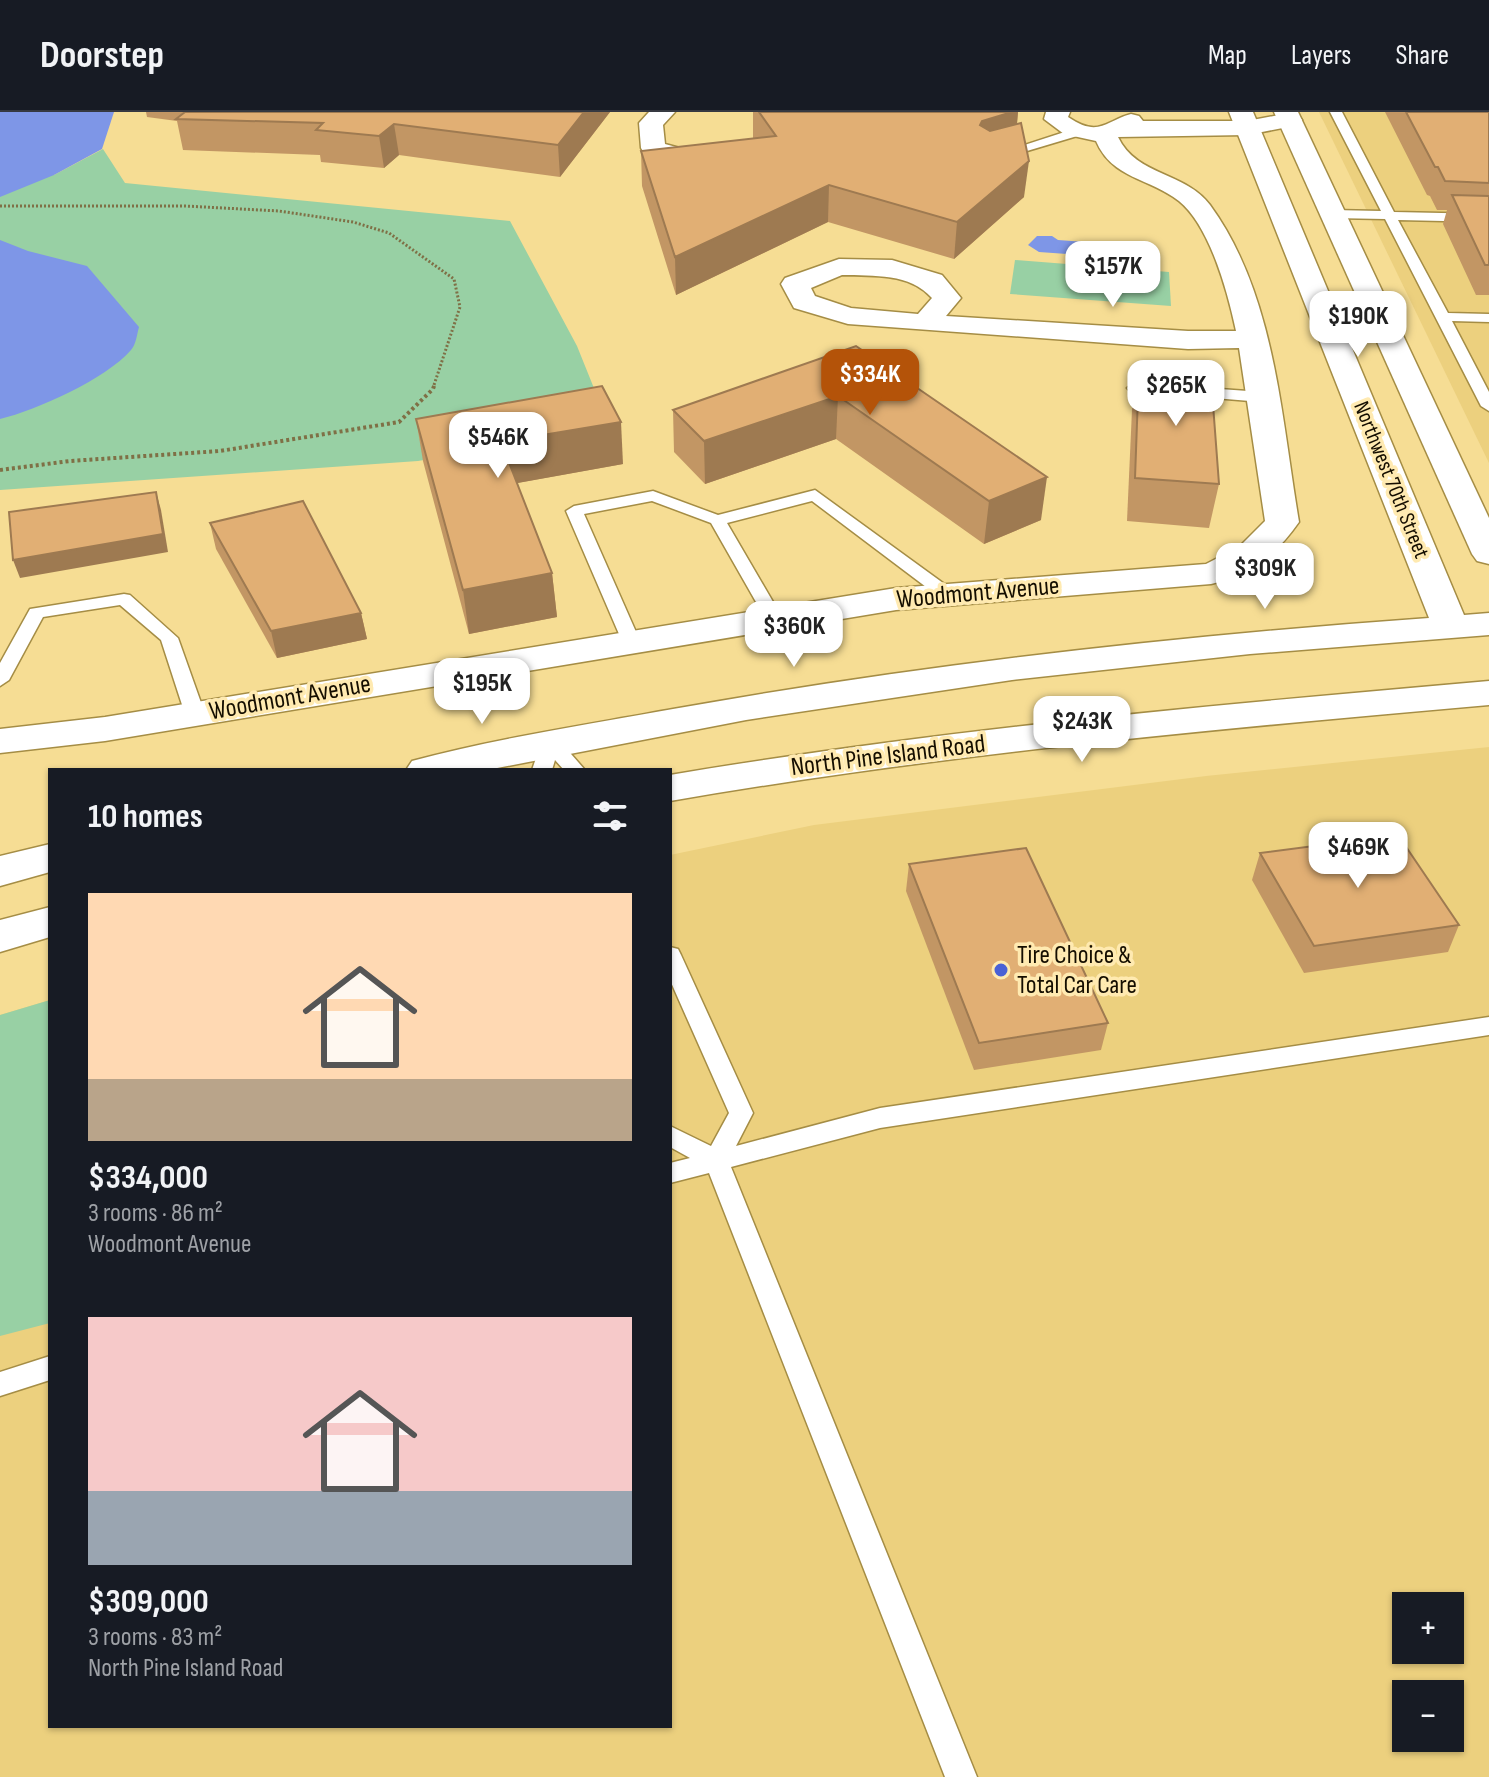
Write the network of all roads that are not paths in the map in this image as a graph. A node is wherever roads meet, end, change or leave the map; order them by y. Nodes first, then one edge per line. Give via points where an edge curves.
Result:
1 (663, 112) edge
2 (1058, 112) edge
3 (1336, 112) edge
4 (1237, 116) edge
5 (1288, 116) edge
6 (1108, 126) edge
7 (682, 156) edge
8 (986, 159) edge
9 (1332, 214) junction
10 (1389, 215) junction
11 (1489, 218) edge
12 (1443, 317) junction
13 (1489, 318) edge
14 (925, 323) dead end
15 (1331, 332) junction
16 (1387, 333) junction
17 (1252, 339) junction
18 (1135, 388) edge
19 (1262, 397) junction
20 (1488, 401) edge
21 (1377, 445) junction
22 (1438, 445) junction
23 (717, 520) junction
24 (1489, 554) edge
25 (948, 595) junction
26 (774, 619) junction
27 (1489, 624) edge
28 (1451, 627) junction
29 (631, 641) junction
30 (0, 680) edge
31 (1489, 693) edge
32 (195, 714) junction
33 (0, 741) edge
34 (556, 761) edge
35 (455, 768) edge
36 (672, 788) edge
37 (48, 859) edge
38 (0, 871) edge
39 (48, 923) edge
40 (0, 936) edge
41 (672, 959) edge
42 (1489, 1026) edge
43 (672, 1137) edge
44 (716, 1160) junction
45 (672, 1172) edge
46 (48, 1369) edge
47 (0, 1384) edge
48 (961, 1777) edge

1 - 7 street via 651,123 653,148
2 - 6 street, Woodmont Avenue via 1061,124
3 - 10 lane
4 - 5 street
4 - 6 street
4 - 15 street, Northwest 70th Street
5 - 9 street
6 - 8 lane
6 - 17 street, Woodmont Avenue via 1111,153 1190,197 1209,222 1228,258
9 - 10 lane
9 - 16 street
10 - 11 lane
10 - 12 lane
12 - 13 lane
12 - 20 lane
14 - 17 street via 1188,340
15 - 16 street
15 - 21 street, Northwest 70th Street
16 - 22 street
17 - 19 street, Woodmont Avenue
18 - 19 lane
19 - 25 street, Woodmont Avenue via 1282,522 1243,562 1211,574
21 - 22 street
21 - 28 street, Northwest 70th Street
22 - 24 street
23 - 25 lane via 815,495
23 - 26 lane
23 - 29 lane via 653,496 574,511
25 - 26 street, Woodmont Avenue
26 - 29 street, Woodmont Avenue
27 - 28 street
28 - 34 street via 1275,640 853,690
29 - 32 street, Woodmont Avenue
30 - 32 lane via 36,613 124,599 169,638
31 - 36 street, North Pine Island Road via 1177,721 798,766
32 - 33 street, Woodmont Avenue
34 - 35 street
37 - 38 street
39 - 40 street
41 - 44 lane via 741,1113
42 - 44 lane via 880,1118
43 - 44 lane
44 - 45 lane
44 - 48 lane
46 - 47 lane

